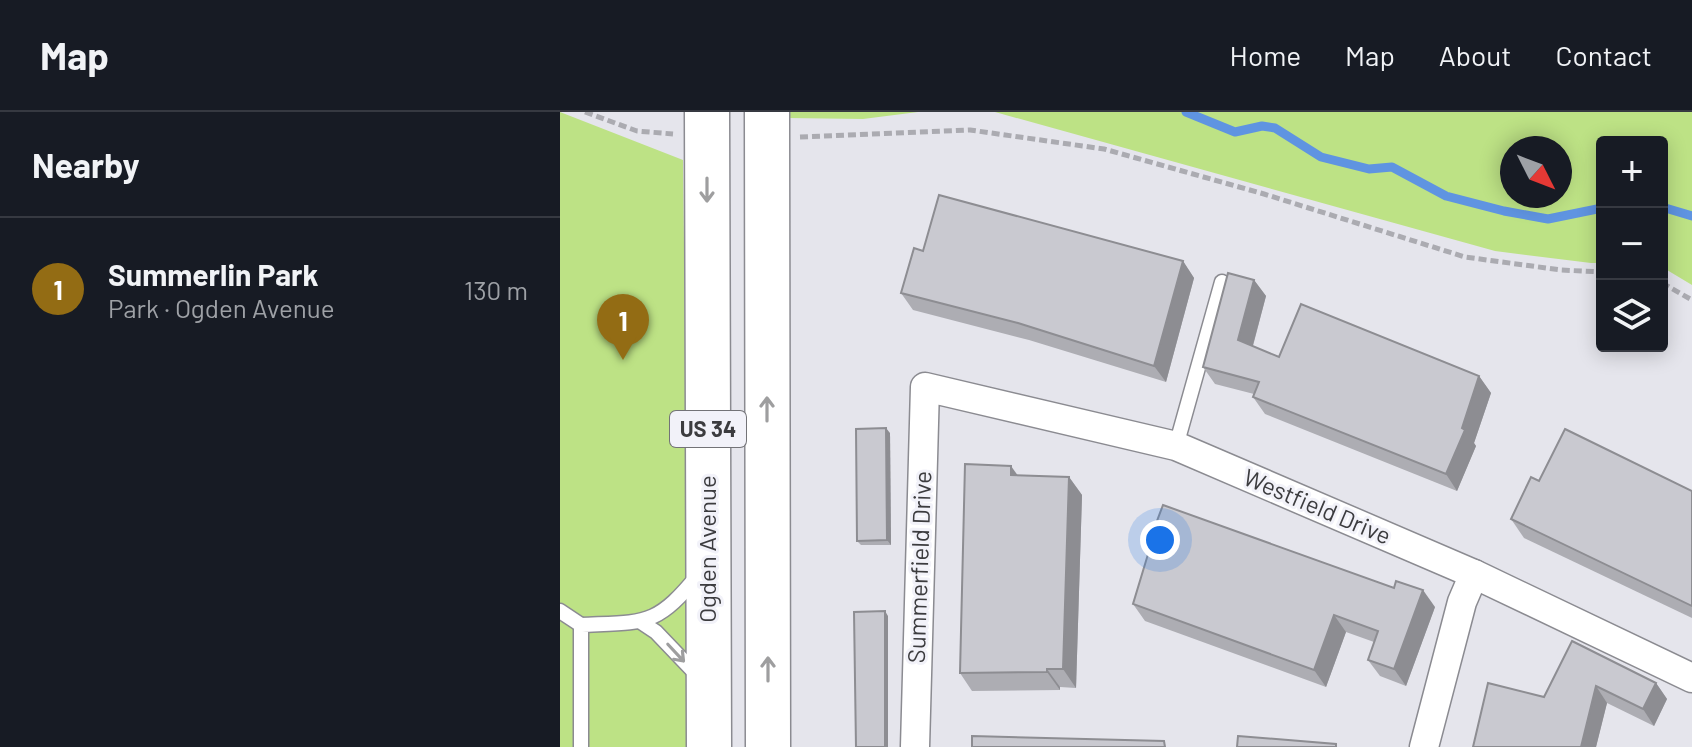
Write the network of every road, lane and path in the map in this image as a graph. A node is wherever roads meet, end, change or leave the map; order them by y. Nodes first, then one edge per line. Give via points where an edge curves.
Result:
1 (585, 112) edge
2 (693, 123) edge
3 (784, 125) edge
4 (1596, 272) edge
5 (1222, 282) edge
6 (1668, 286) edge
7 (1692, 300) edge
8 (925, 387) joint
9 (1176, 446) junction
10 (708, 563) junction
11 (1474, 574) junction
12 (560, 611) edge
13 (641, 622) junction
14 (581, 625) junction
15 (1692, 678) edge
16 (708, 687) junction
17 (581, 747) edge
18 (709, 747) edge
19 (768, 747) edge
20 (915, 747) edge
21 (1424, 747) edge

1 - 2 path via 637,131
2 -> 10 main road, Ogden Avenue / US 34
3 - 4 path via 970,130 1104,149 1465,257
19 -> 3 main road, US 34
5 - 9 lane
6 - 7 path
8 - 9 street, Westfield Drive
8 - 20 street, Summerfield Drive
9 - 11 street, Westfield Drive
10 - 13 lane via 676,603
10 - 16 main road, Ogden Avenue / US 34
11 - 15 street, Westfield Drive
11 - 21 street
12 - 14 lane
13 - 14 lane
13 -> 16 lane
14 - 17 lane
16 - 18 main road, Ogden Avenue / US 34

